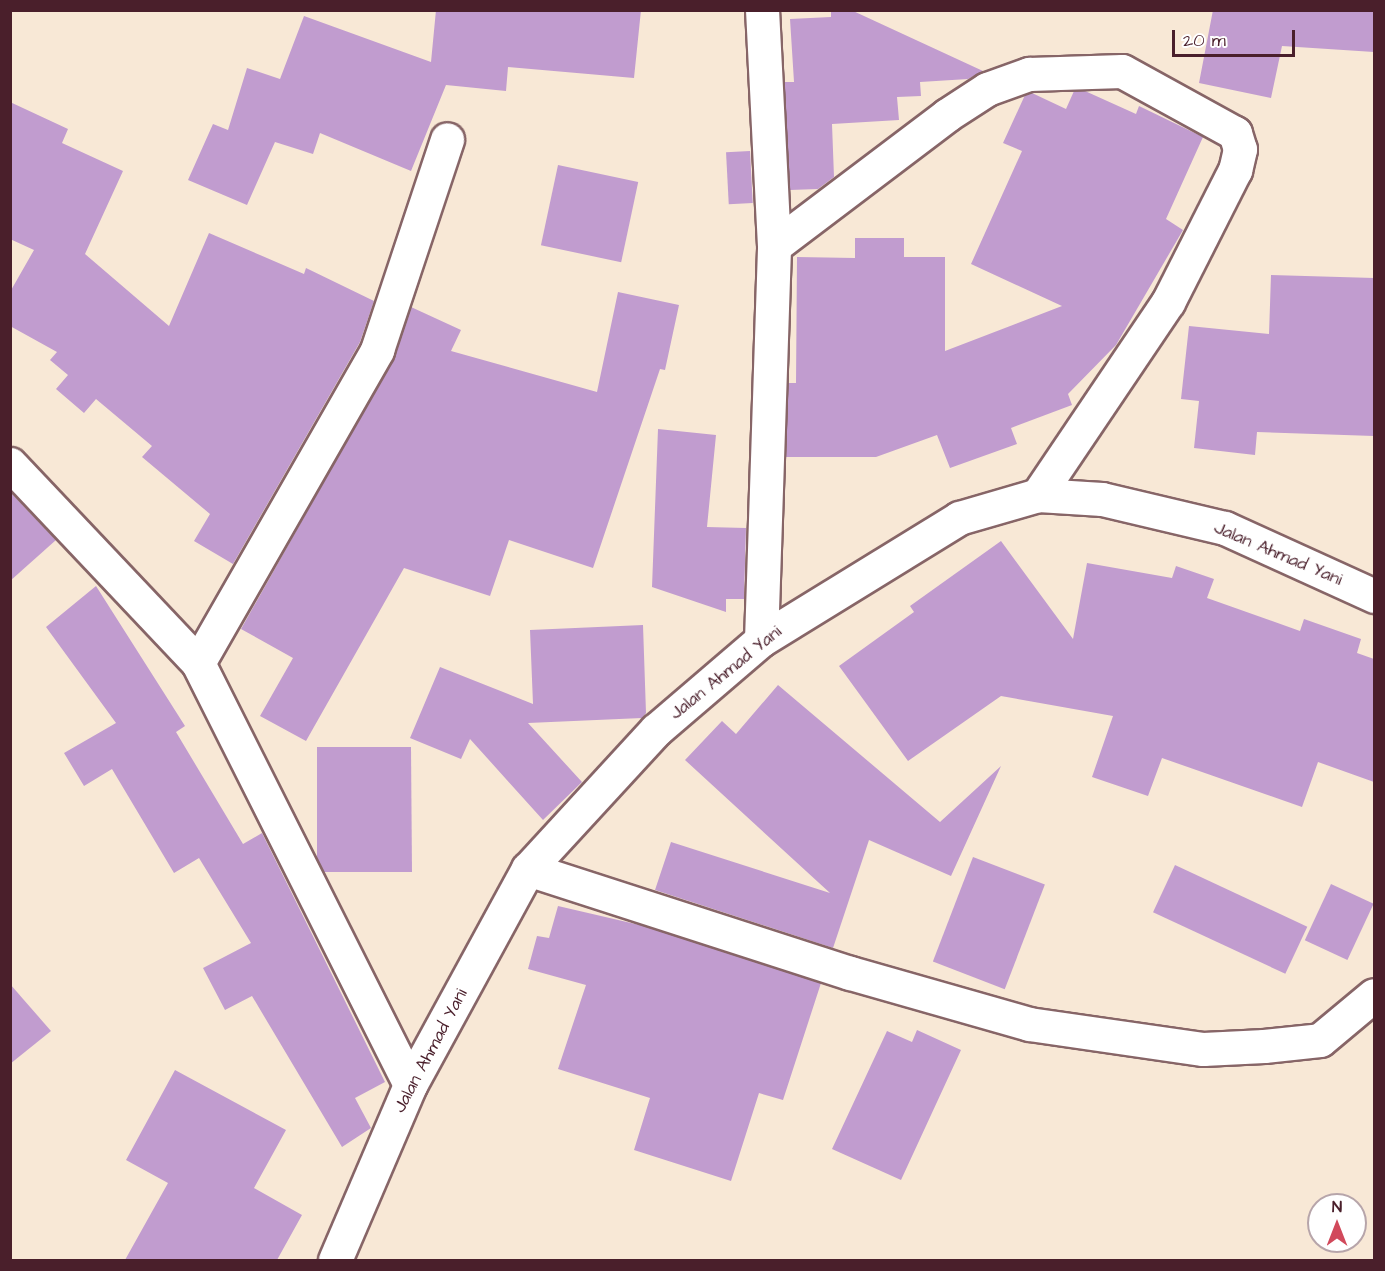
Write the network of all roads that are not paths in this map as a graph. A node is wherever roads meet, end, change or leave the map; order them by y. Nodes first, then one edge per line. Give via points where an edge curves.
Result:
1 (762, 10) edge
2 (447, 139) dead end
3 (774, 246) junction
4 (10, 464) edge
5 (1038, 495) junction
6 (1374, 596) edge
7 (761, 640) junction
8 (198, 663) junction
9 (528, 870) junction
10 (1374, 995) edge
11 (410, 1085) junction
12 (334, 1260) edge

1 - 3 street
2 - 8 street via 377,350
3 - 5 street via 947,115 987,89 1029,74 1122,71 1235,133 1240,149 1235,170 1168,302
3 - 7 street
4 - 8 street
5 - 6 street, Jalan Ahmad Yani via 1102,499 1225,528
5 - 7 street, Jalan Ahmad Yani via 959,518
7 - 9 street, Jalan Ahmad Yani via 656,730
8 - 11 street
9 - 10 street via 850,973 1029,1024 1203,1049 1264,1046 1320,1040
9 - 11 street, Jalan Ahmad Yani
11 - 12 street, Jalan Ahmad Yani

